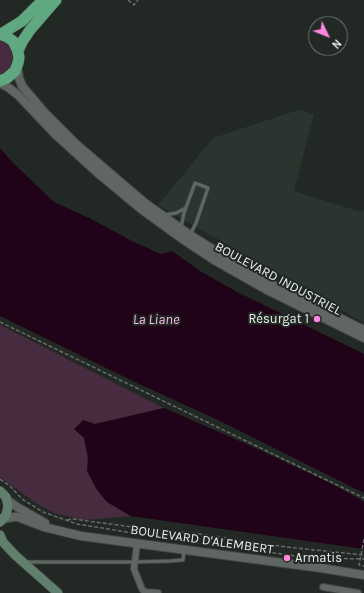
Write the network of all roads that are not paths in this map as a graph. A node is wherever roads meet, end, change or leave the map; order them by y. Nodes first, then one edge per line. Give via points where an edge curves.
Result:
1 (43, 0) edge
2 (56, 0) edge
3 (0, 34) edge
4 (18, 51) junction
5 (17, 66) junction
6 (0, 82) edge
7 (186, 208) junction
8 (162, 216) junction
9 (180, 229) junction
10 (185, 238) junction
11 (364, 330) edge
12 (364, 338) edge
13 (0, 491) edge
14 (6, 499) junction
15 (1, 522) edge
16 (62, 531) junction
17 (0, 535) edge
18 (0, 544) edge
19 (136, 544) junction
20 (184, 550) junction
21 (15, 555) junction
22 (23, 562) junction
23 (134, 562) junction
24 (364, 576) edge
25 (323, 587) dead end
26 (58, 593) edge
27 (158, 593) edge
28 (358, 593) edge

1 - 3 highway via 22,21
2 - 4 highway via 30,30
3 - 4 highway via 13,41
4 - 5 highway
5 - 6 highway via 10,76
5 - 8 street, BOULEVARD INDUSTRIEL via 23,88 51,119 106,171
6 - 10 street, BOULEVARD INDUSTRIEL via 20,96 55,134 100,175 141,209
7 - 8 lane
7 - 9 lane
7 - 10 lane via 195,183 208,188 196,223
8 - 9 street, BOULEVARD INDUSTRIEL
9 - 10 street, BOULEVARD INDUSTRIEL
10 - 11 street, BOULEVARD INDUSTRIEL
10 - 12 street, BOULEVARD INDUSTRIEL via 221,264 267,290
13 - 14 main road
14 - 15 main road via 8,510
14 - 16 street, BOULEVARD D'ALEMBERT
15 - 16 street, BOULEVARD D'ALEMBERT via 18,517
16 - 19 street, BOULEVARD D'ALEMBERT
17 - 21 main road
18 - 21 main road
19 - 20 street, BOULEVARD D'ALEMBERT
19 - 23 street
20 - 23 lane via 183,560
20 - 24 street, BOULEVARD D'ALEMBERT
21 - 22 main road
22 - 23 lane
22 - 26 main road
23 - 27 street via 142,589 145,592
25 - 28 street

